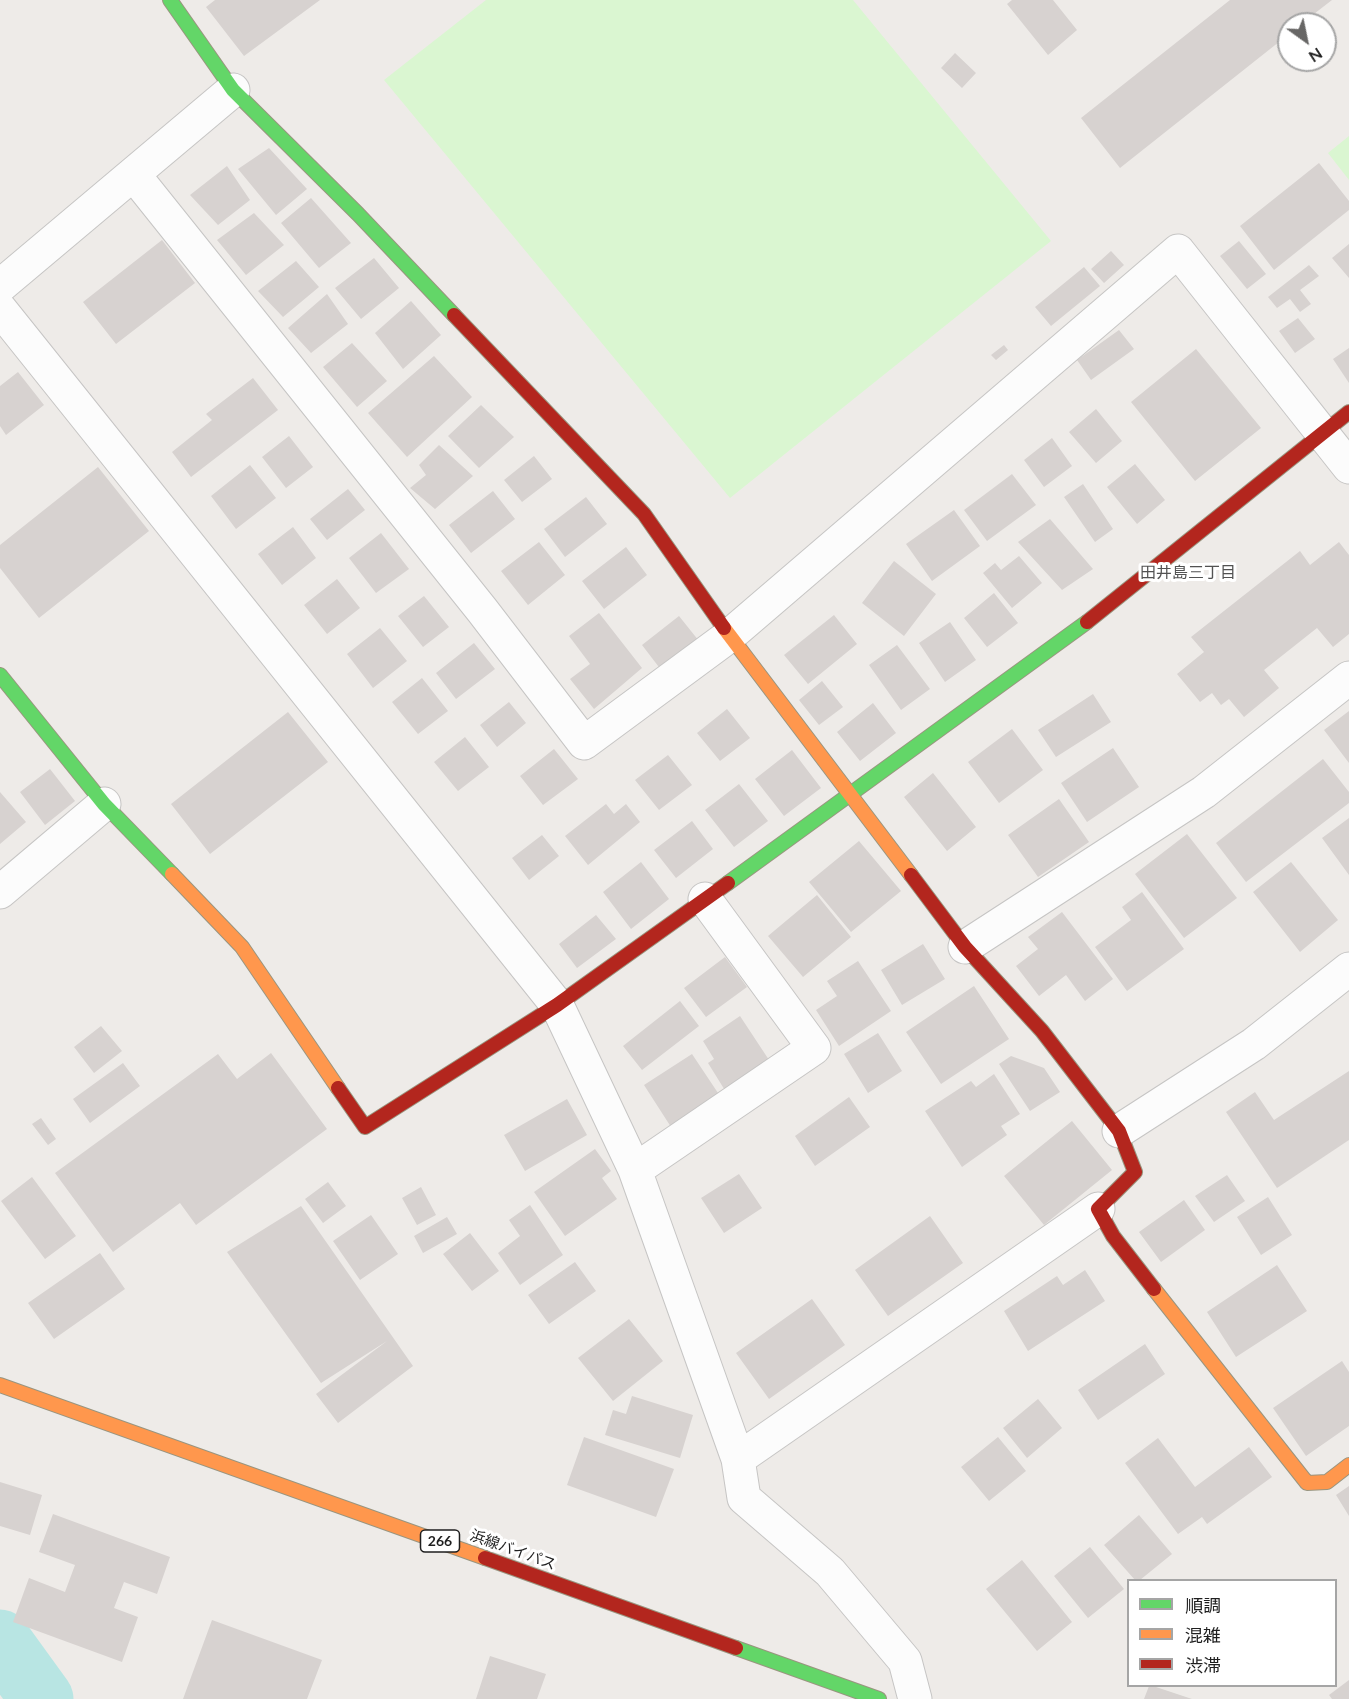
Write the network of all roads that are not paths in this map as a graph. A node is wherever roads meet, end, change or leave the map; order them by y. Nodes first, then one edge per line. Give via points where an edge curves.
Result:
1 (170, 0) edge
2 (233, 90) junction
3 (134, 175) junction
4 (0, 286) edge
5 (0, 309) edge
6 (1349, 412) edge
7 (1322, 433) junction
8 (1349, 467) edge
9 (729, 636) junction
10 (0, 675) edge
11 (1349, 678) edge
12 (852, 795) junction
13 (104, 804) junction
14 (0, 892) edge
15 (705, 899) junction
16 (965, 947) junction
17 (1349, 969) edge
18 (557, 1005) junction
19 (1119, 1131) junction
20 (635, 1170) junction
21 (1098, 1209) junction
22 (0, 1385) edge
23 (738, 1460) junction
24 (1349, 1465) edge
25 (879, 1699) edge
26 (915, 1699) edge

1 - 2 main road
2 - 3 street
2 - 9 main road via 358,214 644,514
3 - 4 street
3 - 9 street via 584,743
5 - 18 street
6 - 7 main road
7 - 8 street
7 - 9 street via 1178,251
7 - 12 main road via 1115,601
9 - 12 main road
10 - 13 main road
11 - 16 street via 1204,792
12 - 15 main road
12 - 16 main road
13 - 14 street
13 - 18 main road via 242,947 365,1127
15 - 18 main road
15 - 20 street via 814,1048
16 - 19 main road via 1042,1031
17 - 19 street via 1254,1044
18 - 20 street
19 - 21 main road via 1135,1172
20 - 23 street
21 - 23 street
21 - 24 main road via 1113,1236 1307,1483 1327,1482
22 - 25 main road, 浜線バイパス / 266
23 - 26 street via 744,1498 830,1572 904,1661

